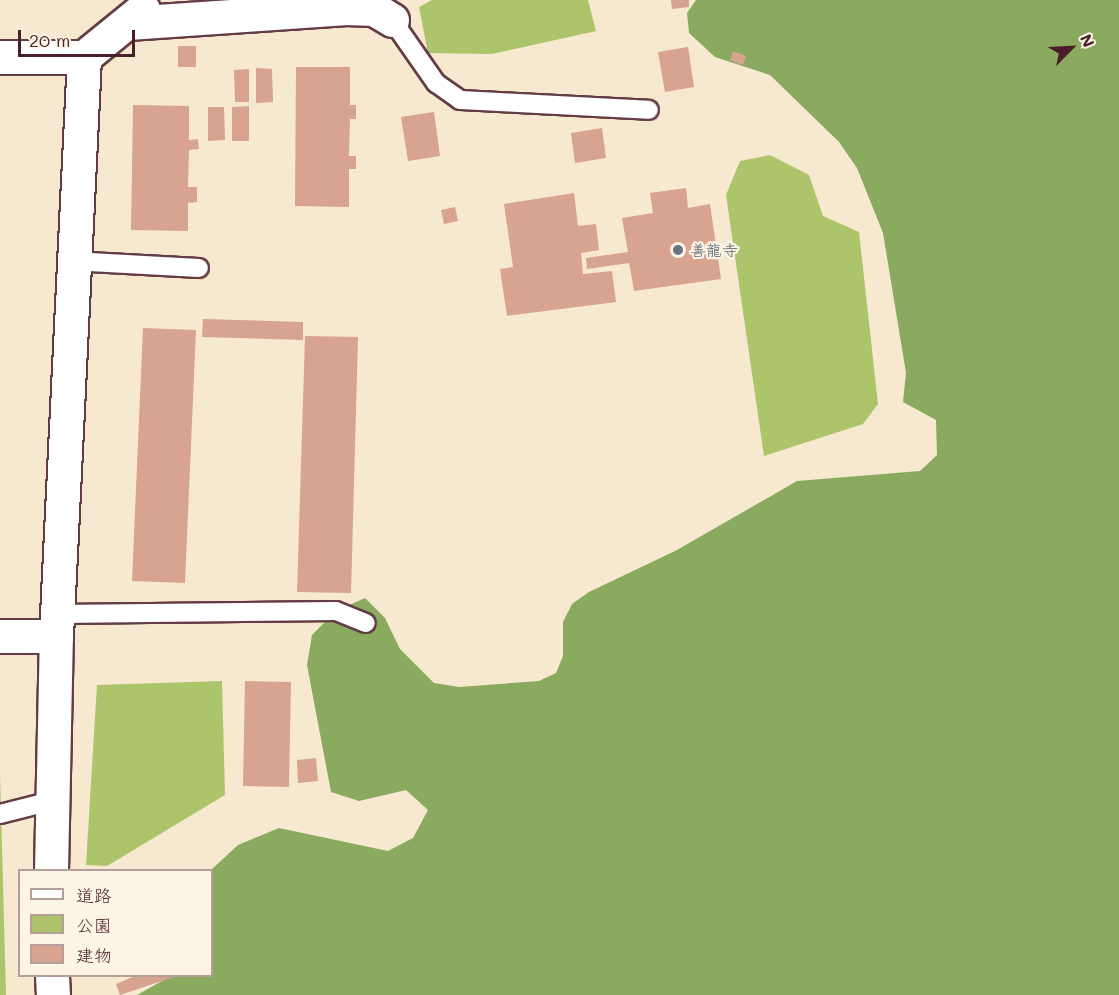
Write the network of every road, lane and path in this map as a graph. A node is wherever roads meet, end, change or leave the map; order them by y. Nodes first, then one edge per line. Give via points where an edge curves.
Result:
1 (153, 0) edge
2 (392, 20) joint
3 (128, 23) junction
4 (84, 57) junction
5 (4, 63) edge
6 (649, 110) dead end
7 (71, 261) junction
8 (199, 268) dead end
9 (366, 623) dead end
10 (56, 625) junction
11 (0, 636) edge
12 (51, 801) junction
13 (0, 814) edge
14 (51, 869) edge
15 (52, 977) edge
16 (53, 995) edge

1 - 3 street
2 - 3 street via 374,9 346,8
2 - 6 lane via 436,83 460,100
3 - 4 street
4 - 5 street
4 - 7 street
7 - 8 lane
7 - 10 street
9 - 10 lane via 336,611
10 - 11 street
10 - 12 street
12 - 13 lane
12 - 14 street
15 - 16 street

